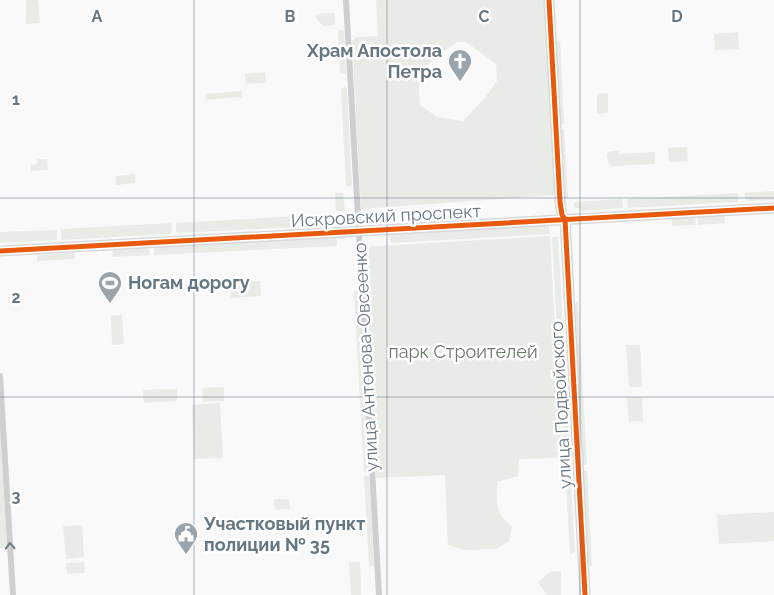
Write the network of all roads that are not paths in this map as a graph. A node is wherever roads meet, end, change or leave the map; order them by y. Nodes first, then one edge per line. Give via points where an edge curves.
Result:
1 (346, 0) edge
2 (549, 0) edge
3 (774, 203) edge
4 (774, 208) edge
5 (562, 218) junction
6 (358, 229) junction
7 (0, 246) edge
8 (0, 252) edge
9 (0, 376) edge
10 (13, 595) edge
11 (379, 595) edge
12 (580, 595) edge
13 (586, 595) edge

1 - 6 street, улица Антонова-Овсеенко
2 - 5 street, улица Подвойского
3 - 5 street, Искровский проспект
4 - 5 street, Искровский проспект
5 - 6 street, Искровский проспект
5 - 12 street, улица Подвойского
5 - 13 street, улица Подвойского
6 - 7 street, Искровский проспект
6 - 8 street, Искровский проспект
6 - 11 street, улица Антонова-Овсеенко
10 -> 9 street

